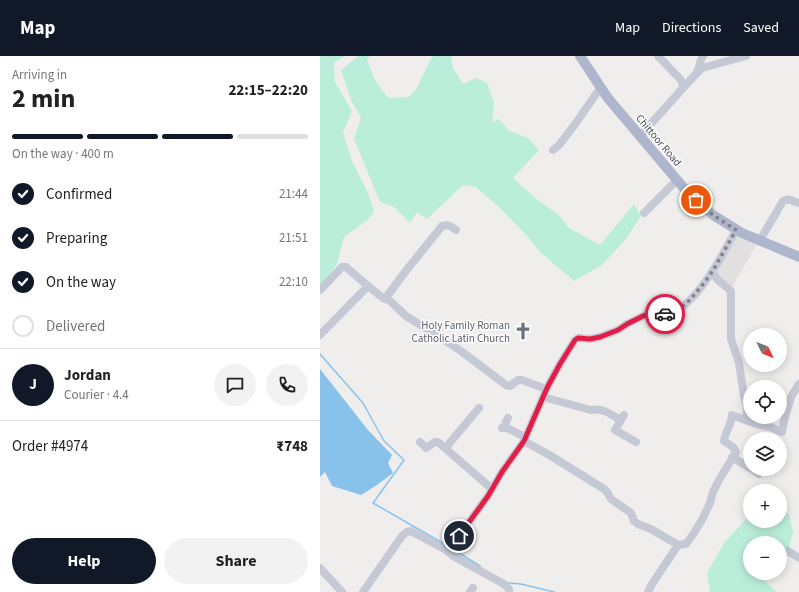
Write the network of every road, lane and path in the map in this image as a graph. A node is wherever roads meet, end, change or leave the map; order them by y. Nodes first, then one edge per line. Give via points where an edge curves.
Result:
1 (580, 56) edge
2 (658, 56) edge
3 (703, 56) edge
4 (746, 56) edge
5 (696, 74) junction
6 (601, 87) junction
7 (683, 88) junction
8 (640, 136) junction
9 (553, 150) dead end
10 (677, 180) junction
11 (799, 203) edge
12 (644, 213) dead end
13 (456, 230) dead end
14 (736, 230) junction
15 (760, 240) junction
16 (799, 257) edge
17 (712, 272) junction
18 (368, 286) junction
19 (320, 290) edge
20 (385, 299) junction
21 (320, 335) edge
22 (799, 384) edge
23 (743, 389) edge
24 (545, 393) junction
25 (479, 408) dead end
26 (787, 410) edge
27 (508, 418) dead end
28 (743, 419) edge
29 (760, 424) edge
30 (784, 424) edge
31 (525, 439) junction
32 (420, 442) dead end
33 (636, 442) dead end
34 (445, 447) junction
35 (732, 457) junction
36 (743, 463) edge
37 (492, 489) junction
38 (678, 545) junction
39 (446, 550) junction
40 (788, 551) dead end
41 (799, 558) edge
42 (320, 568) edge
43 (342, 592) edge
44 (363, 592) edge
45 (509, 592) edge
46 (648, 592) edge

1 - 6 main road, Chittoor Road
2 - 7 street via 680,80
3 - 5 street
4 - 5 street via 702,68
5 - 7 street
6 - 8 main road, Chittoor Road
6 - 9 street
7 - 8 street
8 - 10 main road, Chittoor Road
10 - 12 street
10 - 14 main road, Chittoor Road via 713,215
11 - 15 street via 789,199 783,201
13 - 20 street via 450,226 442,226
14 - 15 main road, Chittoor Road
14 - 17 street
15 - 16 main road, Chittoor Road
17 - 23 street via 731,291 731,339 739,363
17 - 24 street via 690,300 672,315 654,312 600,337 575,340
18 - 19 street via 344,266
18 - 20 street
18 - 21 street
20 - 24 street via 406,316 473,359 506,386 522,380
22 - 26 street
24 - 31 street
24 - 33 street via 591,410 606,411 620,420 624,415 615,430
25 - 34 street
27 - 31 street via 504,428
28 - 35 street via 732,415 725,435 724,442 736,452
29 - 30 street via 782,432
31 - 37 street
31 - 38 street via 604,489 612,500 631,513 638,524
32 - 34 street via 426,448 435,442
34 - 37 street
35 - 36 street
35 - 38 street via 694,533 686,544
37 - 39 street
38 - 46 street
39 - 44 street via 411,531 407,532
39 - 45 street via 504,584 509,588
40 - 41 street
42 - 43 street

